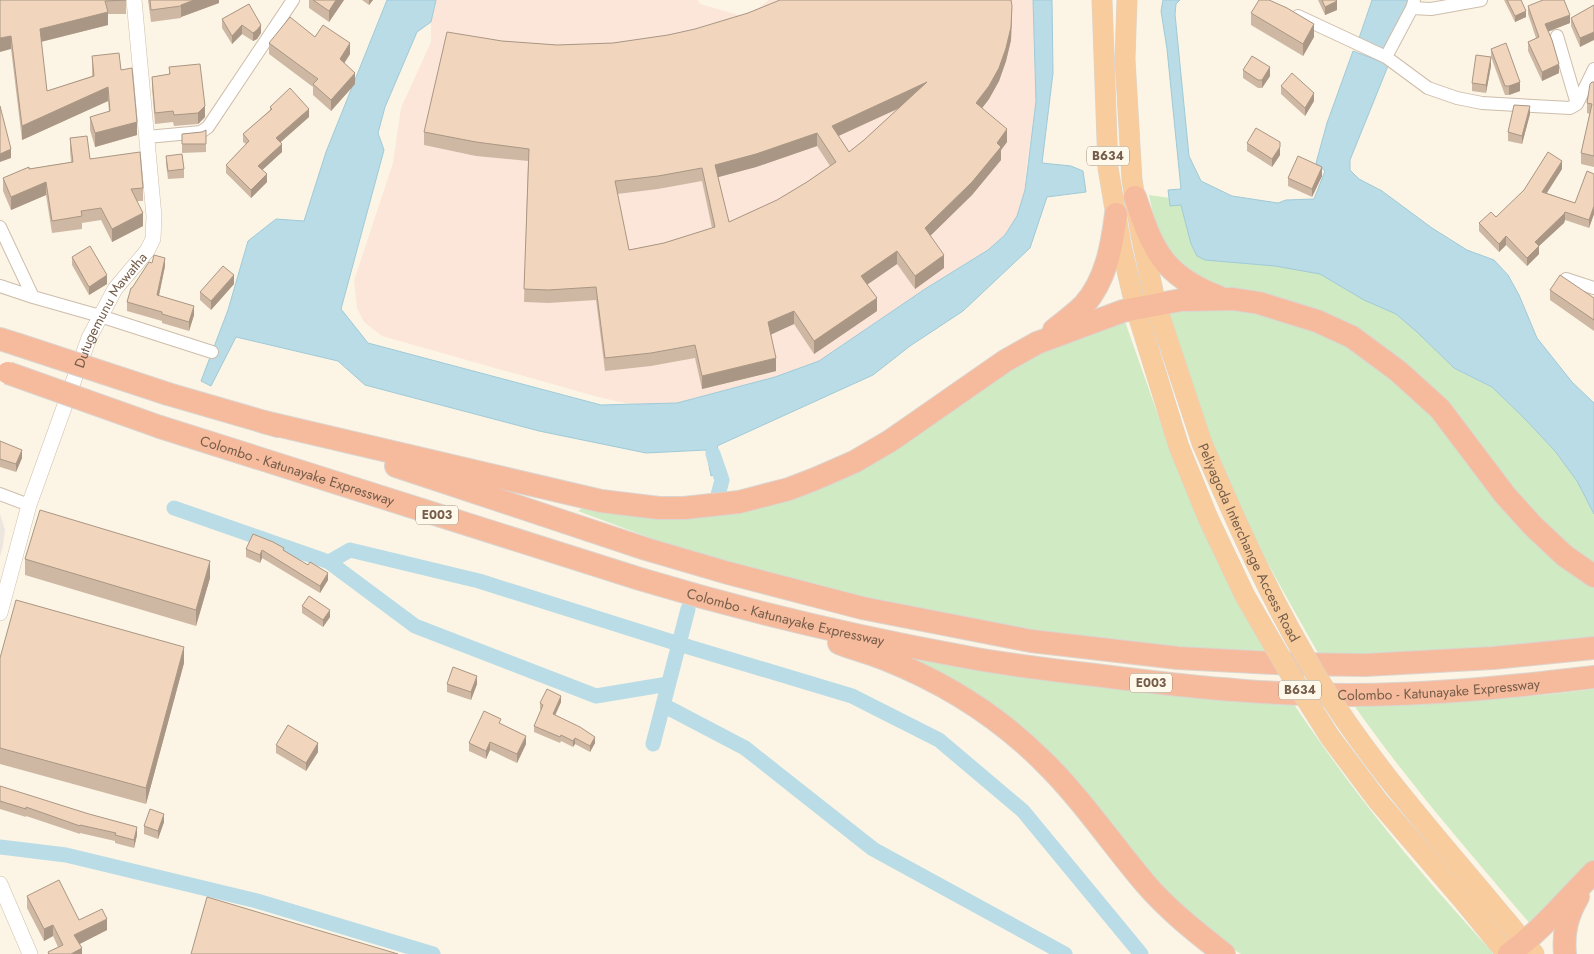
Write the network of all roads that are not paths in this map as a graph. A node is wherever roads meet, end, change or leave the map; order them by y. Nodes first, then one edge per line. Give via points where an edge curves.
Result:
1 (134, 0) edge
2 (293, 0) edge
3 (1102, 0) edge
4 (1127, 0) edge
5 (1481, 0) edge
6 (1414, 4) edge
7 (1283, 10) edge
8 (1557, 36) dead end
9 (1386, 57) junction
10 (1594, 69) edge
11 (1577, 104) junction
12 (147, 137) junction
13 (1135, 197) junction
14 (1116, 214) junction
15 (2, 236) edge
16 (1566, 278) edge
17 (0, 286) edge
18 (1594, 288) edge
19 (33, 297) junction
20 (1233, 299) junction
21 (1146, 307) junction
22 (100, 316) junction
23 (9, 342) edge
24 (1037, 343) junction
25 (212, 352) dead end
26 (4, 372) edge
27 (264, 422) junction
28 (0, 494) edge
29 (29, 505) junction
30 (1594, 576) edge
31 (715, 602) junction
32 (0, 613) edge
33 (1594, 648) edge
34 (1594, 677) edge
35 (1594, 873) edge
36 (0, 884) edge
37 (1475, 899) junction
38 (1518, 951) edge
39 (30, 954) edge
40 (1224, 954) edge
41 (1565, 954) edge

1 - 12 street, Dutugemunu Mawatha
2 - 12 street via 208,126 200,132
3 - 14 highway, Peliyagoda Interchange Access Road / B634 via 1108,168
4 - 13 highway, Peliyagoda Interchange Access Road / B634 via 1125,59
5 - 6 street via 1431,9
6 - 9 street
7 - 9 street
8 - 11 street
9 - 11 street via 1428,88 1457,98 1482,104 1559,108
10 - 11 street
12 - 22 street, Dutugemunu Mawatha via 153,238 147,251 115,289
13 - 20 highway via 1162,259 1198,288
13 - 21 highway, Peliyagoda Interchange Access Road / B634
14 - 21 highway, Peliyagoda Interchange Access Road / B634 via 1121,245
14 - 24 highway via 1108,260 1091,295 1074,314
15 - 19 street
16 - 18 street
17 - 19 street
19 - 22 street
20 - 21 highway via 1193,299
20 - 30 highway via 1259,303 1317,321 1352,337 1398,371 1440,410 1533,526 1565,556
21 - 24 highway via 1123,311
21 - 37 highway, Peliyagoda Interchange Access Road / B634, bridge via 1261,575 1319,681
21 - 37 highway, Peliyagoda Interchange Access Road / B634, bridge via 1179,447 1245,596 1330,737 1378,801
22 - 25 street
22 - 29 street, Dutugemunu Mawatha via 89,338
23 - 27 highway, Colombo - Katunayake Expressway / E003, bridge
24 - 27 highway via 854,462 789,490 738,502 684,508 601,501
26 - 31 highway, Colombo - Katunayake Expressway / E003, bridge via 160,427
27 - 33 highway, Colombo - Katunayake Expressway / E003 via 646,549 728,573 862,608 1031,641 1178,658 1311,665 1493,658
28 - 29 street
29 - 32 street, Dutugemunu Mawatha
31 - 34 highway, Colombo - Katunayake Expressway / E003 via 966,657 1176,685 1275,693 1395,694 1509,688
31 - 40 highway via 886,659 937,684 997,720 1043,761 1075,796 1146,884 1189,927
35 - 38 highway
35 - 41 highway via 1572,908 1564,938
36 - 39 street
37 - 38 highway, Peliyagoda Interchange Access Road / B634

